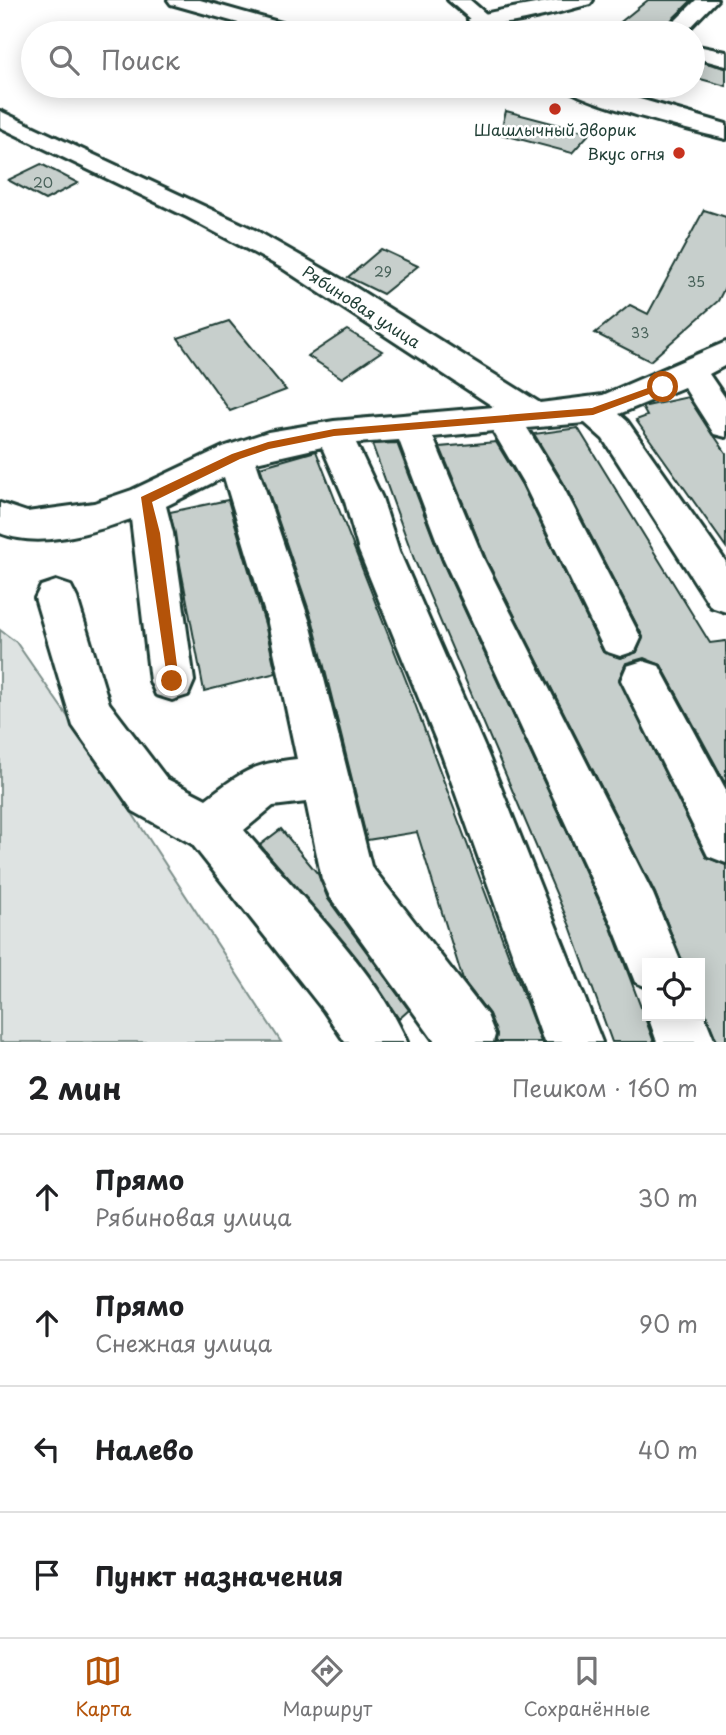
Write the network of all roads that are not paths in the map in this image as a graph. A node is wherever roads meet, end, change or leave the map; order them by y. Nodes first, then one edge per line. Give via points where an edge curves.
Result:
1 (178, 0) edge
2 (458, 0) edge
3 (583, 0) edge
4 (707, 0) edge
5 (478, 20) joint
6 (253, 21) edge
7 (685, 21) edge
8 (705, 54) edge
9 (726, 59) edge
10 (606, 98) edge
11 (0, 118) edge
12 (726, 132) edge
13 (726, 352) edge
14 (689, 370) junction
15 (593, 411) junction
16 (519, 417) junction
17 (726, 425) edge
18 (411, 426) junction
19 (334, 433) junction
20 (236, 456) junction
21 (145, 500) junction
22 (0, 517) edge
23 (726, 595) edge
24 (56, 598) dead end
25 (620, 638) dead end
26 (643, 680) dead end
27 (172, 681) dead end
28 (324, 778) junction
29 (209, 827) junction
30 (726, 839) edge
31 (652, 958) edge
32 (678, 1021) edge
33 (378, 1042) edge
34 (464, 1042) edge
35 (573, 1042) edge
36 (686, 1042) edge

1 - 6 street
2 - 5 street
3 - 5 street
4 - 7 street
8 - 9 street
10 - 12 street
11 - 16 street, Рябиновая улица via 204,213 324,278
13 - 14 street
14 - 15 street via 663,387
14 - 17 street
15 - 16 street
15 - 23 street via 615,430
16 - 18 street
16 - 25 street via 542,483
18 - 19 street
18 - 31 street via 464,560
19 - 20 street
19 - 35 street via 465,755
20 - 21 street
20 - 28 street via 289,623
21 - 22 street via 95,517 24,527
21 - 27 street via 154,533
24 - 29 street via 89,712 150,795
26 - 30 street
28 - 29 street via 263,785
28 - 34 street via 348,879 467,1035
29 - 33 street via 344,991
32 - 36 street

